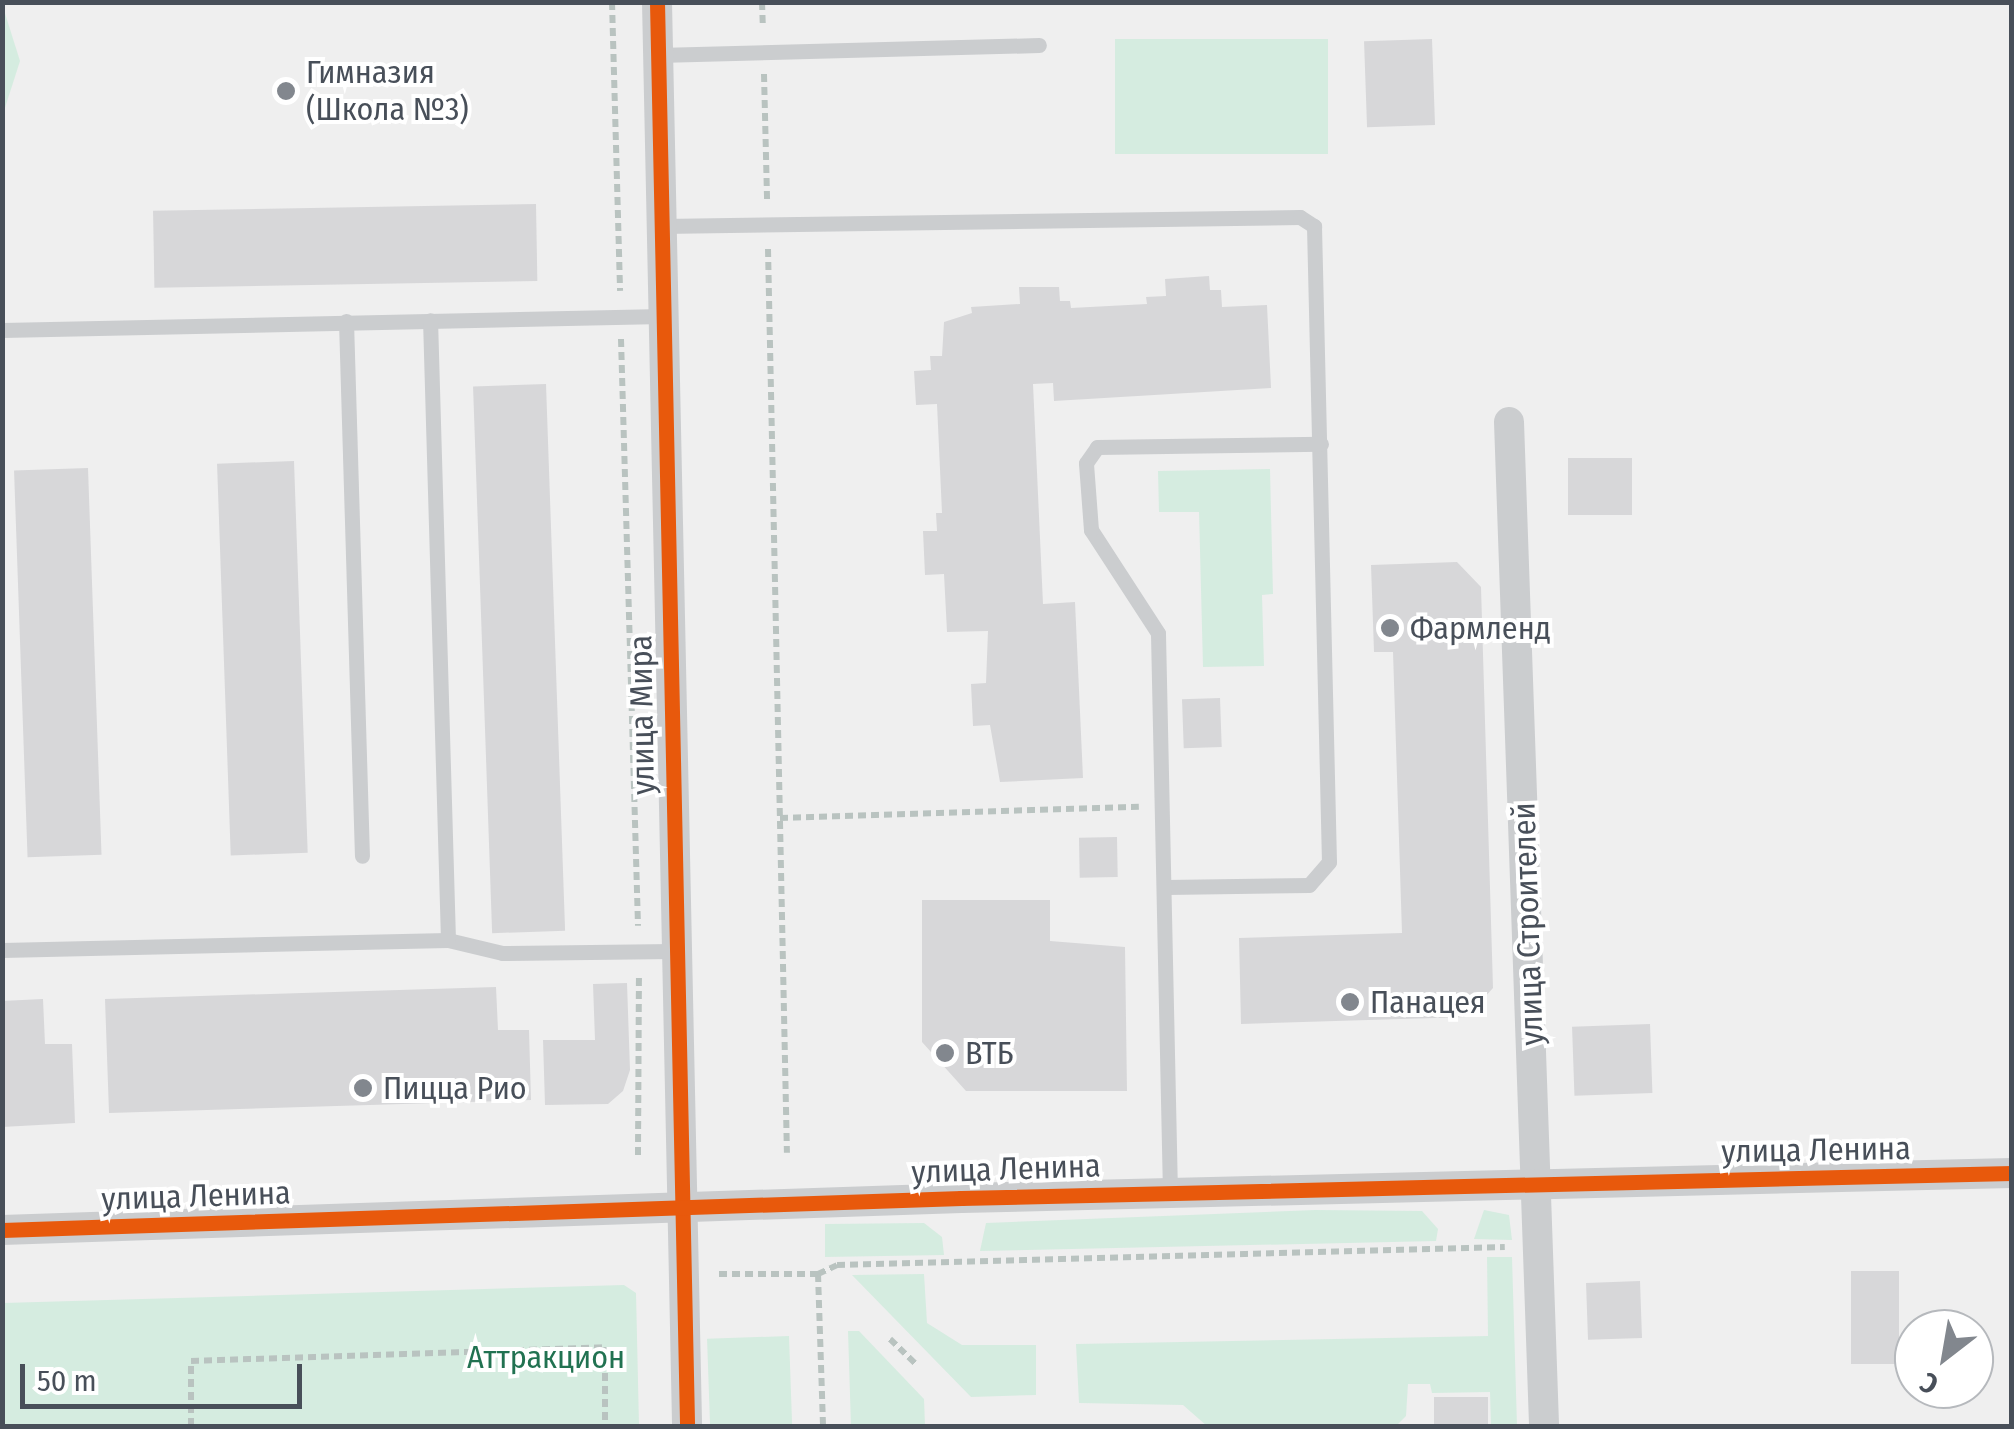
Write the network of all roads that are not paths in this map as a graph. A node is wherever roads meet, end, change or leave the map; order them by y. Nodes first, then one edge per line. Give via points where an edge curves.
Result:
1 (658, 2) edge
2 (1039, 45) dead end
3 (658, 54) junction
4 (662, 226) junction
5 (663, 316) junction
6 (430, 320) junction
7 (346, 321) junction
8 (2, 330) edge
9 (1509, 422) dead end
10 (1321, 444) junction
11 (362, 856) dead end
12 (1166, 887) junction
13 (448, 940) junction
14 (2, 950) edge
15 (673, 951) junction
16 (2012, 1173) edge
17 (1537, 1184) junction
18 (1170, 1192) junction
19 (679, 1206) junction
20 (2, 1230) edge
21 (687, 1426) edge
22 (1544, 1426) edge

1 - 3 street, улица Мира
2 - 3 lane
3 - 4 street, улица Мира
4 - 5 street, улица Мира
4 - 10 lane via 1300,217 1314,226
5 - 6 lane
5 - 15 street, улица Мира
6 - 7 lane
6 - 13 lane
7 - 8 lane
7 - 11 lane
9 - 17 street, улица Строителей
10 - 12 lane via 1329,862 1309,885
10 - 12 lane via 1098,447 1090,454 1090,530 1158,633
12 - 18 lane
13 - 14 lane
13 - 15 lane via 502,953
15 - 19 street, улица Мира
16 - 17 street, улица Ленина
17 - 18 street, улица Ленина
17 - 22 street, улица Строителей
18 - 19 street, улица Ленина
19 - 20 street, улица Ленина
19 - 21 street, улица Мира

